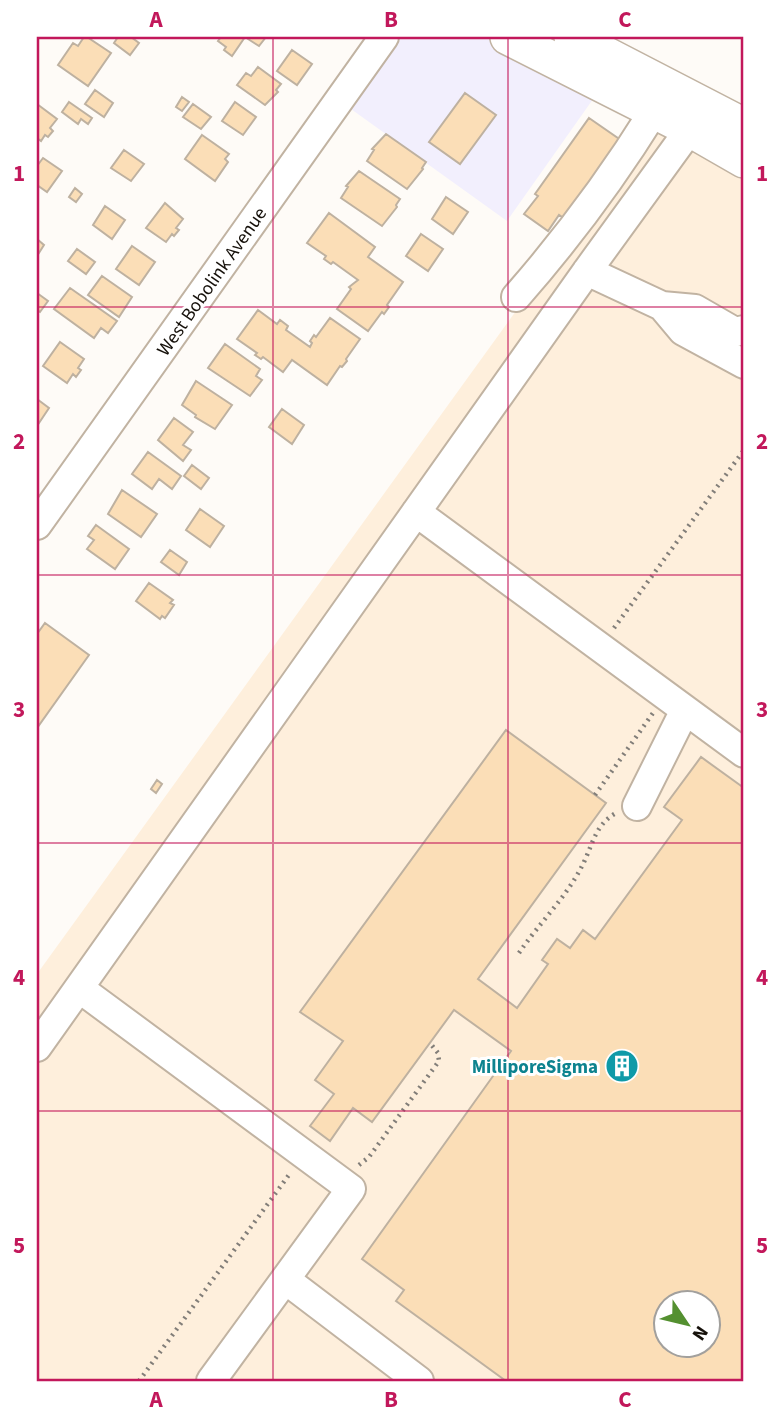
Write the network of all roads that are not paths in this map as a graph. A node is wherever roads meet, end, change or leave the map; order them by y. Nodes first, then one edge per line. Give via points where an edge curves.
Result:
1 (384, 37) edge
2 (508, 37) edge
3 (572, 37) edge
4 (653, 111) junction
5 (744, 126) edge
6 (690, 129) junction
7 (744, 160) edge
8 (587, 271) junction
9 (516, 297) dead end
10 (662, 306) junction
11 (744, 328) edge
12 (744, 364) edge
13 (416, 512) junction
14 (37, 525) edge
15 (672, 707) junction
16 (744, 753) edge
17 (637, 806) road end
18 (79, 988) junction
19 (37, 1047) edge
20 (286, 1280) junction
21 (211, 1381) edge
22 (419, 1381) edge

1 - 14 street, West Bobolink Avenue
2 - 4 main road
3 - 5 main road
4 - 6 main road
4 - 9 street via 558,249
6 - 7 main road
6 - 8 street
8 - 10 street
8 - 13 street
10 - 11 street via 695,309 736,332
10 - 12 street via 683,331
13 - 15 street via 600,647
13 - 18 street
15 - 16 street
15 - 17 street
18 - 19 street
18 - 20 street via 351,1189
20 - 21 street
20 - 22 street

